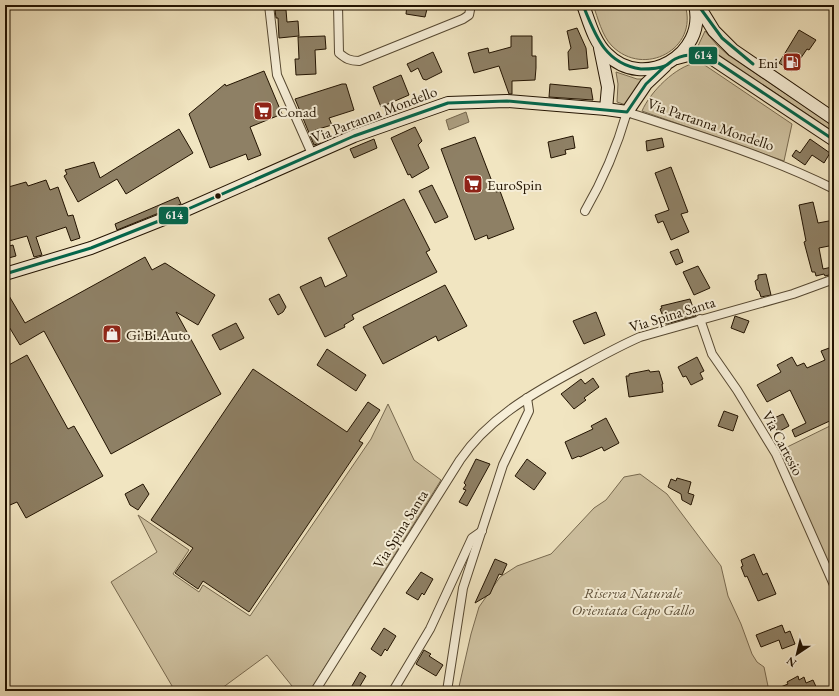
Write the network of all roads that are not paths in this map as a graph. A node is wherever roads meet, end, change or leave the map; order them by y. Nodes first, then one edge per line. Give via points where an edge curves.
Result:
1 (269, 5) edge
2 (338, 5) edge
3 (471, 5) edge
4 (583, 5) edge
5 (695, 5) edge
6 (698, 5) edge
7 (598, 42) junction
8 (670, 63) junction
9 (606, 109) junction
10 (626, 112) junction
11 (833, 116) edge
12 (834, 140) edge
13 (312, 154) junction
14 (834, 189) edge
15 (585, 212) dead end
16 (5, 274) edge
17 (834, 279) edge
18 (700, 319) junction
19 (527, 398) junction
20 (482, 531) junction
21 (834, 585) edge
22 (315, 691) edge
23 (393, 691) edge
24 (446, 691) edge

1 - 13 street via 278,75
2 - 3 street via 339,53 351,61 359,61 463,19 469,15
4 - 7 main road
5 - 8 main road via 696,18 692,35 685,50
6 - 11 main road via 714,31 732,50
7 - 8 main road via 612,59 629,68 647,69
7 - 9 main road via 608,82
8 - 10 main road via 646,84
8 - 12 main road via 692,54 708,56
9 - 10 main road, Via Partanna Mondello
9 - 13 main road, Via Partanna Mondello via 507,101 448,103 354,136
10 - 14 street, Via Partanna Mondello via 793,169
10 - 15 street via 611,159
13 - 16 main road, Via Partanna Mondello via 180,213 98,245
17 - 18 street, Via Spina Santa via 793,294
18 - 19 street, Via Spina Santa via 628,342
18 - 21 street, Via Cartesio via 712,354 776,454
19 - 20 street via 529,412 503,465
19 - 22 street, Via Spina Santa via 494,421 470,446
20 - 23 street via 472,538 430,629
20 - 24 street via 464,588

